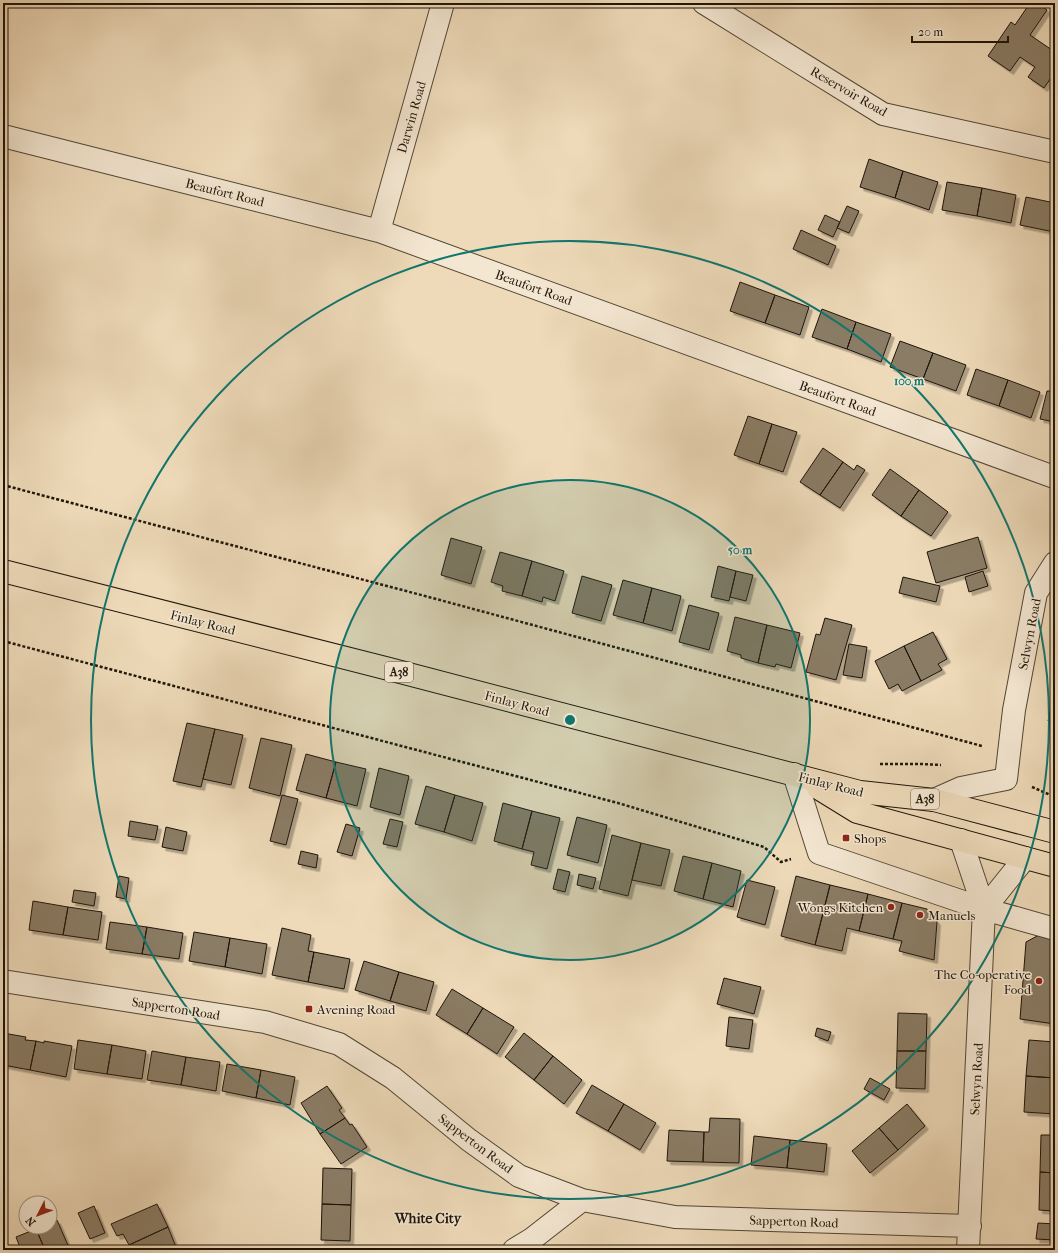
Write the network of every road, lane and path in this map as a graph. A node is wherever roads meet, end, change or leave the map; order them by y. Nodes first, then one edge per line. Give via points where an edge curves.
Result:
1 (443, 3) edge
2 (704, 3) edge
3 (3, 136) edge
4 (1055, 152) edge
5 (379, 231) junction
6 (1054, 477) dead end
7 (3, 485) edge
8 (1055, 563) edge
9 (3, 571) edge
10 (3, 641) edge
11 (1009, 753) junction
12 (794, 774) junction
13 (934, 800) junction
14 (1055, 832) edge
15 (961, 840) junction
16 (819, 853) junction
17 (1025, 858) junction
18 (1055, 866) edge
19 (984, 909) junction
20 (1055, 929) edge
21 (3, 981) edge
22 (582, 1200) junction
23 (970, 1226) junction
24 (514, 1250) edge
25 (968, 1250) edge

1 - 5 street, Darwin Road
2 - 4 street, Reservoir Road via 883,114
3 - 5 street, Beaufort Road
5 - 6 street, Beaufort Road
7 - 11 path
8 - 11 street, Selwyn Road via 1036,593 1014,710
9 - 12 highway, Finlay Road / A38
10 - 16 path via 618,803 764,846 781,862
11 - 13 street, Selwyn Road via 1006,779 962,788
12 - 13 highway, Finlay Road / A38 via 860,792
12 - 15 highway, A38 via 857,812
12 - 16 street
13 - 14 highway, Finlay Road / A38
15 - 17 highway, A38
15 - 19 street, Selwyn Road
16 - 19 street
17 - 18 highway, A38
17 - 19 street
19 - 20 street
19 - 23 street, Selwyn Road
21 - 22 street, Sapperton Road via 264,1022 339,1044 393,1078 469,1140 519,1176
22 - 23 street, Sapperton Road via 675,1217
22 - 24 street via 532,1240
23 - 25 street, Selwyn Road

